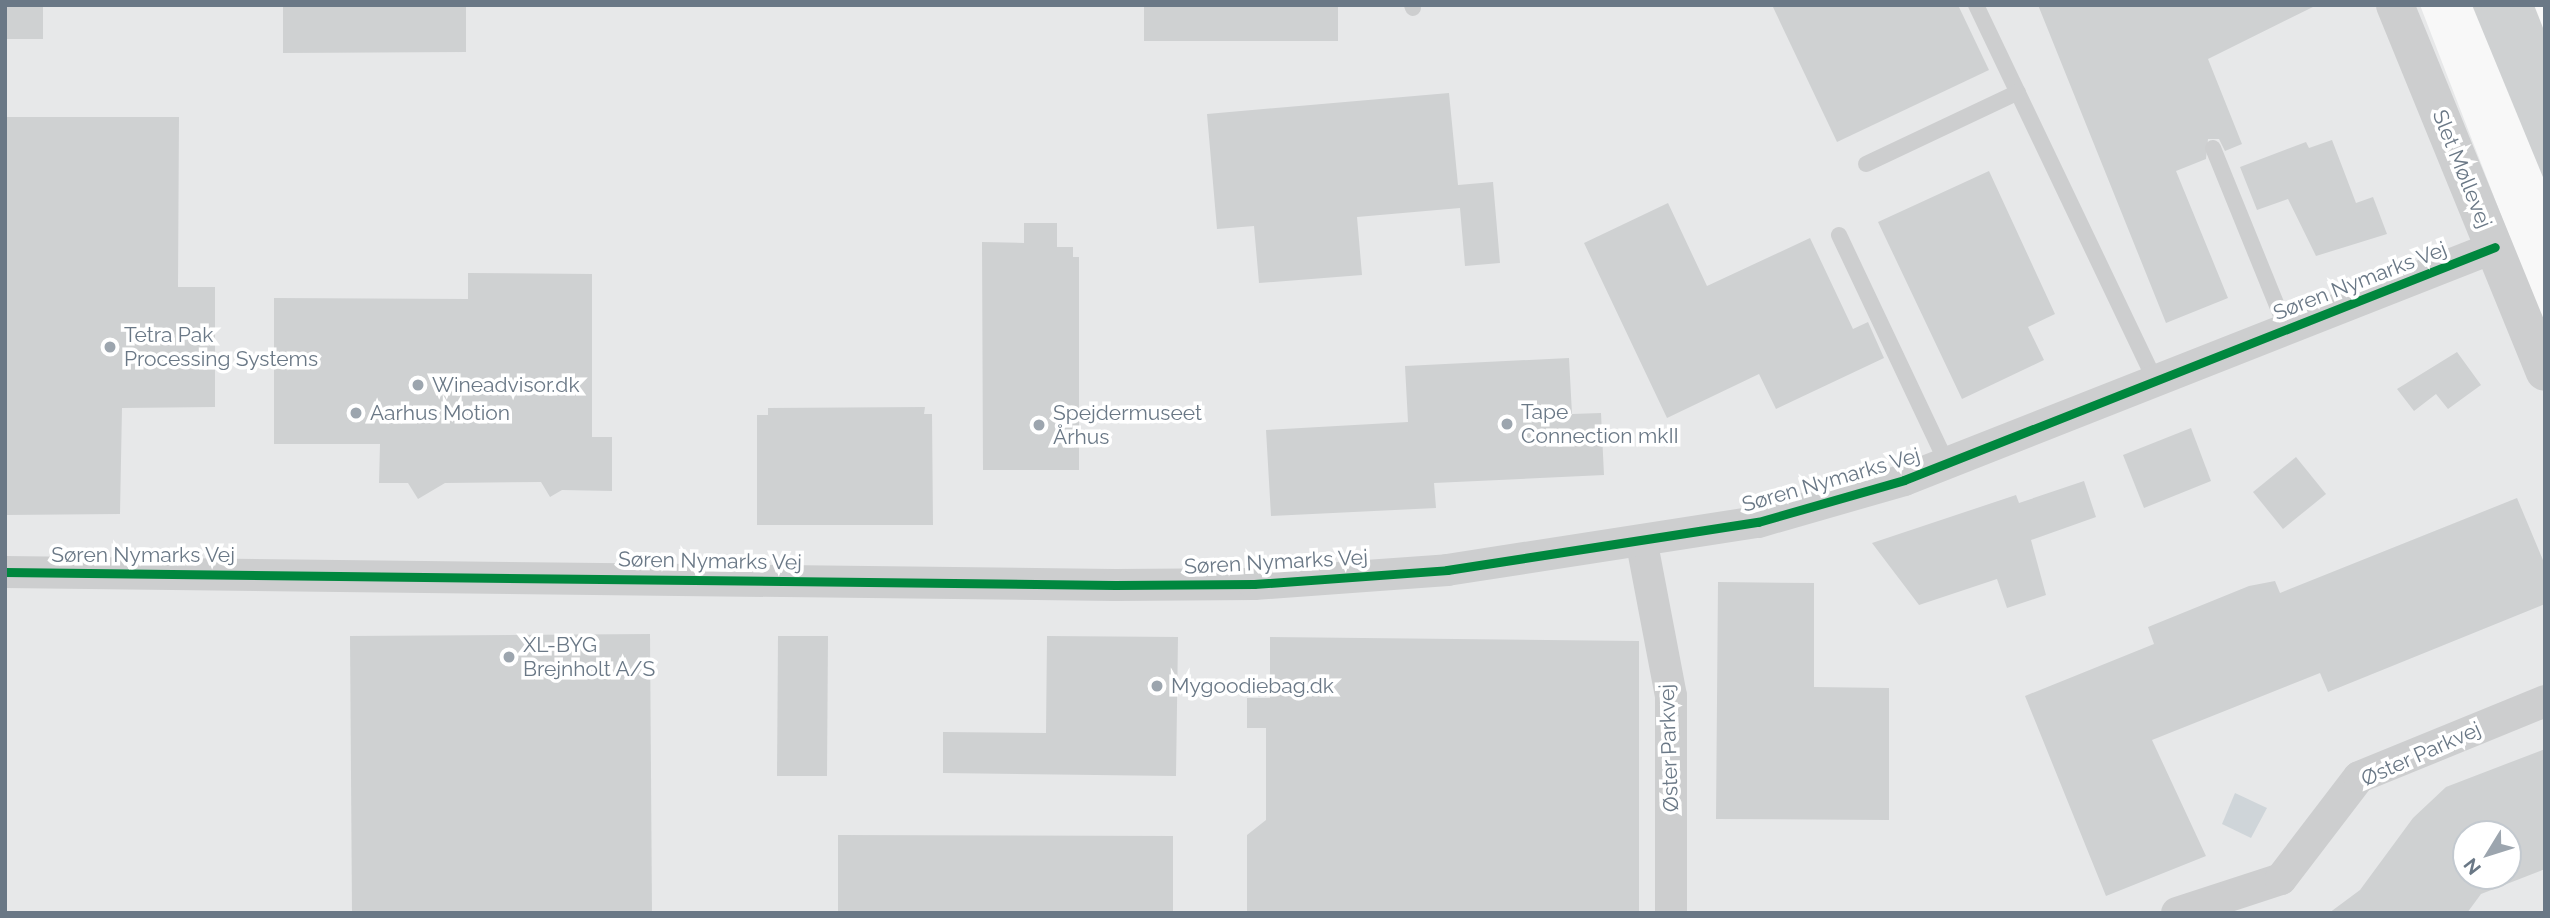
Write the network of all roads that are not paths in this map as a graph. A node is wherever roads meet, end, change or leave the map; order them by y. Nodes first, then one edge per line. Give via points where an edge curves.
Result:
1 (1976, 5) edge
2 (2395, 5) edge
3 (2018, 92) junction
4 (2213, 148) dead end
5 (1866, 164) dead end
6 (1839, 235) dead end
7 (2495, 247) junction
8 (2286, 328) junction
9 (2545, 372) edge
10 (2155, 380) junction
11 (1947, 463) junction
12 (1642, 544) junction
13 (5, 572) edge
14 (2545, 701) edge
15 (1671, 913) edge
16 (2177, 913) edge

1 - 3 lane
2 - 7 street, Slet Møllevej
3 - 5 lane
3 - 10 lane
4 - 8 lane
6 - 11 lane
7 - 8 street, Søren Nymarks Vej
7 - 9 street, Slet Møllevej
8 - 10 street, Søren Nymarks Vej
10 - 11 street, Søren Nymarks Vej
11 - 12 street, Søren Nymarks Vej via 1758,522
12 - 13 street, Søren Nymarks Vej via 1447,570 1254,584
12 - 15 street, Øster Parkvej via 1671,696
14 - 16 street, Øster Parkvej via 2359,777 2281,879

